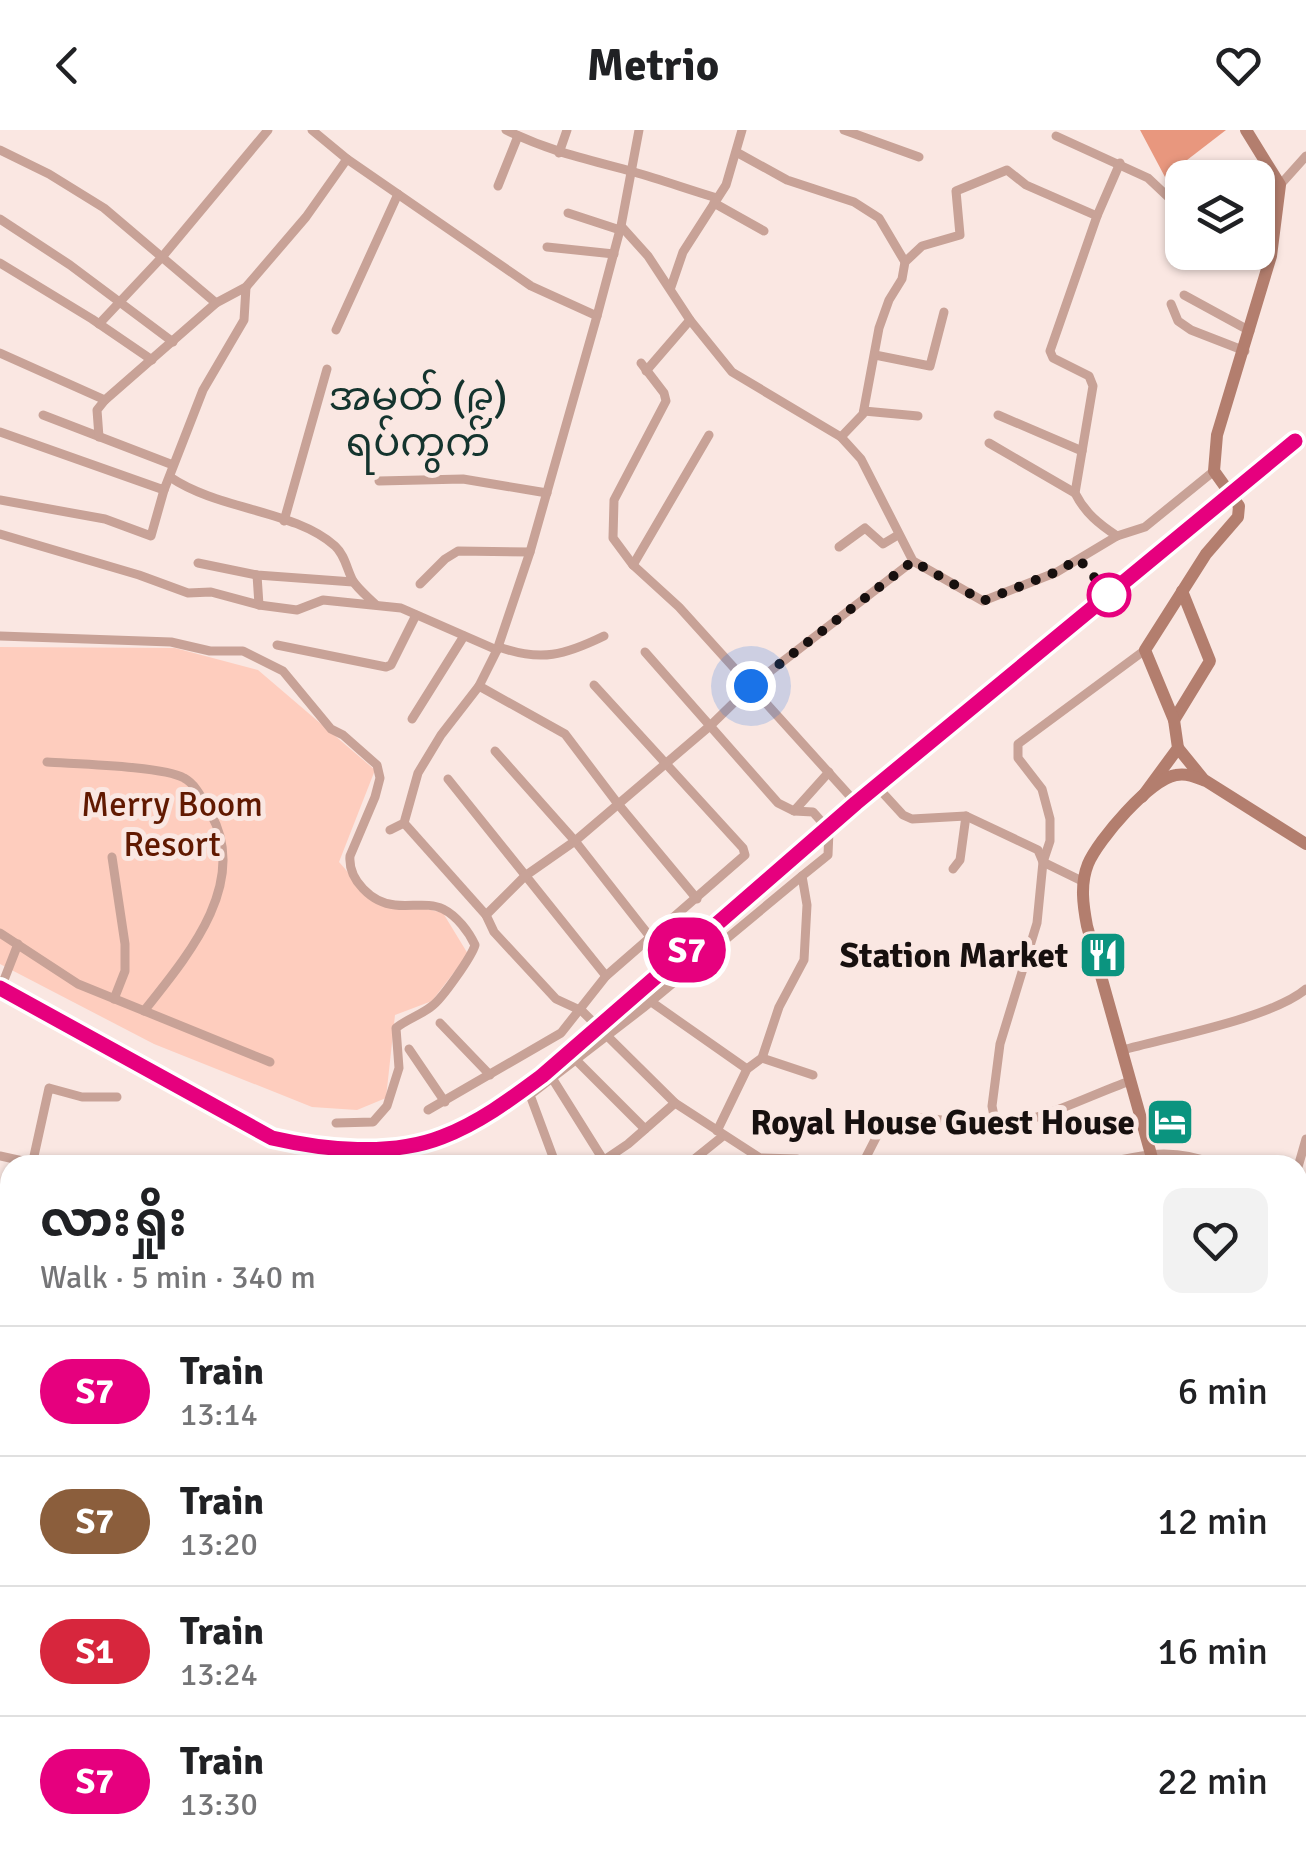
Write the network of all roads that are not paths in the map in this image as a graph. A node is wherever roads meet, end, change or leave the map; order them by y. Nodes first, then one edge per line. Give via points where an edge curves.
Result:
1 (268, 130) edge
2 (312, 130) edge
3 (506, 130) edge
4 (566, 130) edge
5 (639, 130) edge
6 (742, 130) edge
7 (1246, 130) edge
8 (850, 131) edge
9 (518, 136) junction
10 (1056, 136) dead end
11 (0, 150) edge
12 (559, 153) junction
13 (738, 154) junction
14 (1306, 156) edge
15 (919, 157) dead end
16 (347, 159) junction
17 (1120, 163) junction
18 (631, 171) junction
19 (498, 186) dead end
20 (1280, 186) junction
21 (398, 194) junction
22 (1165, 194) edge
23 (716, 201) junction
24 (568, 213) dead end
25 (1097, 216) junction
26 (0, 219) edge
27 (1275, 225) edge
28 (620, 228) junction
29 (764, 231) dead end
30 (547, 247) dead end
31 (614, 254) junction
32 (163, 256) junction
33 (905, 262) junction
34 (0, 263) edge
35 (1267, 270) edge
36 (246, 287) junction
37 (672, 287) junction
38 (1184, 296) dead end
39 (216, 303) junction
40 (120, 304) junction
41 (1171, 304) dead end
42 (944, 312) dead end
43 (597, 316) junction
44 (690, 320) junction
45 (99, 324) junction
46 (336, 330) dead end
47 (1250, 331) junction
48 (173, 342) junction
49 (1245, 351) junction
50 (0, 352) edge
51 (875, 355) junction
52 (152, 360) junction
53 (327, 369) dead end
54 (105, 400) junction
55 (864, 410) junction
56 (43, 415) dead end
57 (918, 416) dead end
58 (998, 416) dead end
59 (0, 432) edge
60 (710, 435) dead end
61 (99, 437) junction
62 (841, 437) junction
63 (989, 444) dead end
64 (1082, 451) junction
65 (173, 465) junction
66 (1214, 472) junction
67 (170, 477) junction
68 (379, 481) dead end
69 (164, 490) junction
70 (546, 493) junction
71 (1075, 493) junction
72 (0, 500) edge
73 (284, 521) junction
74 (0, 534) edge
75 (898, 535) junction
76 (1117, 536) junction
77 (839, 548) dead end
78 (530, 552) junction
79 (913, 561) junction
80 (198, 563) dead end
81 (634, 565) junction
82 (258, 574) junction
83 (354, 582) junction
84 (420, 584) dead end
85 (1182, 591) junction
86 (374, 604) junction
87 (259, 605) junction
88 (416, 615) junction
89 (1193, 620) junction
90 (1159, 623) junction
91 (0, 636) edge
92 (464, 636) junction
93 (604, 636) dead end
94 (277, 645) dead end
95 (498, 648) junction
96 (1145, 650) junction
97 (645, 652) dead end
98 (594, 685) dead end
99 (479, 686) junction
100 (751, 686) junction
101 (412, 719) dead end
102 (1174, 720) junction
103 (711, 725) junction
104 (1178, 748) junction
105 (495, 752) dead end
106 (47, 762) dead end
107 (663, 764) junction
108 (828, 772) junction
109 (448, 780) dead end
110 (1206, 782) junction
111 (1142, 796) junction
112 (618, 804) junction
113 (858, 805) junction
114 (794, 812) junction
115 (966, 816) junction
116 (404, 823) junction
117 (390, 830) dead end
118 (830, 830) junction
119 (575, 841) junction
120 (1306, 844) edge
121 (112, 857) dead end
122 (1043, 862) junction
123 (953, 868) dead end
124 (525, 876) junction
125 (802, 876) junction
126 (1084, 882) junction
127 (696, 899) junction
128 (486, 914) junction
129 (0, 933) edge
130 (651, 938) junction
131 (18, 944) junction
132 (2, 976) edge
133 (606, 976) junction
134 (1306, 989) edge
135 (0, 990) edge
136 (114, 998) junction
137 (650, 1001) junction
138 (582, 1010) junction
139 (144, 1011) junction
140 (440, 1023) dead end
141 (607, 1036) junction
142 (410, 1048) dead end
143 (1123, 1050) junction
144 (762, 1058) junction
145 (576, 1060) junction
146 (270, 1062) dead end
147 (747, 1069) junction
148 (490, 1075) junction
149 (812, 1075) dead end
150 (552, 1078) junction
151 (1130, 1081) junction
152 (118, 1097) dead end
153 (444, 1102) junction
154 (675, 1103) junction
155 (428, 1110) dead end
156 (336, 1122) dead end
157 (996, 1126) junction
158 (646, 1129) junction
159 (720, 1134) junction
160 (37, 1155) edge
161 (552, 1155) edge
162 (596, 1155) edge
163 (612, 1155) edge
164 (697, 1155) edge
165 (755, 1155) edge
166 (867, 1155) edge
167 (1151, 1155) edge

1 - 32 street
2 - 16 street
3 - 9 street
4 - 12 street
5 - 18 street
6 - 13 street
7 - 20 street
8 - 15 street
9 - 12 street
9 - 19 street
10 - 17 street
11 - 32 street via 104,208
12 - 18 street
13 - 23 street
13 - 33 street via 879,218
14 - 20 street
16 - 21 street
16 - 36 street
17 - 22 street
17 - 25 street
18 - 23 street
18 - 28 street
20 - 27 street
21 - 43 street via 531,286
21 - 46 street
23 - 29 street
23 - 37 street via 682,252
24 - 28 street
25 - 33 street via 1003,170 956,191 960,235 922,246
25 - 64 street via 1050,351 1089,376 1093,386
26 - 40 street
28 - 31 street
28 - 37 street
30 - 31 street
31 - 43 street
32 - 39 street
32 - 40 street
33 - 51 street
34 - 45 street
35 - 47 street
36 - 39 street
36 - 65 street via 244,320 202,390
37 - 44 street
38 - 47 street
39 - 48 street
40 - 45 street
40 - 48 street
41 - 49 street via 1191,330
42 - 51 street via 930,366
43 - 70 street
44 - 62 street via 732,372
44 - 81 street via 644,367 666,402 621,481 612,522 613,538
45 - 52 street
47 - 49 street
48 - 52 street
49 - 66 street via 1217,435
50 - 54 street
51 - 55 street
52 - 54 street
53 - 73 street
54 - 61 street via 97,410
55 - 57 street
55 - 62 street
56 - 61 street
58 - 64 street
59 - 69 street
60 - 81 street
61 - 65 street
62 - 75 street via 861,458
63 - 71 street
64 - 71 street
65 - 67 street
66 - 76 street via 1146,527
66 - 85 street via 1239,506 1238,517
67 - 69 street
67 - 73 street via 212,499
68 - 70 street via 463,479
69 - 72 street via 150,536 105,520
70 - 78 street
71 - 76 street via 1082,508
73 - 83 street via 338,548
74 - 87 street via 188,593
75 - 77 street via 883,544 864,528
75 - 79 street
76 - 79 street via 1056,572 983,601
78 - 84 street via 458,551
78 - 95 street
79 - 100 street
80 - 82 street
81 - 100 street
82 - 83 street
82 - 87 street
83 - 86 street
85 - 89 street
85 - 90 street
86 - 87 street via 323,600 297,610
86 - 88 street
88 - 92 street
88 - 94 street via 386,667
89 - 90 street
89 - 102 street via 1210,661
90 - 96 street
91 - 156 street via 243,651 283,671 330,729 376,765 376,798 350,856 356,880 390,905 445,910 475,945 436,1002 396,1028 398,1068 379,1118
92 - 95 street
92 - 101 street
93 - 95 street via 554,656
95 - 99 street
96 - 102 street
96 - 122 street via 1018,744 1050,819
97 - 103 street
98 - 107 street
99 - 112 street via 566,734
99 - 116 street via 418,773
100 - 103 street
100 - 108 street
102 - 104 street
103 - 107 street
103 - 114 street via 778,804
104 - 110 street
104 - 111 street
105 - 119 street
106 - 139 street via 182,776 218,828 223,879 216,900 184,961
107 - 112 street
107 - 127 street via 745,855
108 - 113 street
108 - 114 street
109 - 124 street
110 - 111 street via 1175,775
110 - 120 street
111 - 126 street via 1100,844
112 - 119 street
112 - 127 street
113 - 115 street via 876,790 912,819
113 - 118 street
114 - 118 street via 813,812
115 - 122 street via 1038,850
115 - 123 street
116 - 117 street
116 - 128 street
118 - 125 street via 828,855
119 - 124 street
119 - 130 street
121 - 136 street via 125,944 125,972
122 - 126 street
122 - 157 street via 1037,923 1000,1044
124 - 128 street
124 - 133 street
125 - 137 street
125 - 144 street via 804,960
126 - 143 street via 1087,926
127 - 130 street
128 - 138 street via 494,932 556,999
129 - 131 street
130 - 133 street
131 - 132 street
131 - 136 street via 78,984
132 - 135 street
133 - 138 street
134 - 143 street via 1294,1000
136 - 139 street
137 - 141 street
137 - 147 street
138 - 141 street
138 - 148 street via 561,1033
139 - 146 street
140 - 148 street
141 - 145 street
141 - 154 street
142 - 153 street
143 - 151 street
144 - 147 street
144 - 149 street
145 - 150 street
145 - 158 street
147 - 159 street
148 - 153 street
150 - 161 street via 530,1095
150 - 162 street
151 - 157 street
151 - 167 street
152 - 160 street via 49,1088
153 - 155 street
154 - 158 street
154 - 159 street
157 - 166 street via 901,1117 882,1124
158 - 163 street
159 - 164 street
159 - 165 street

